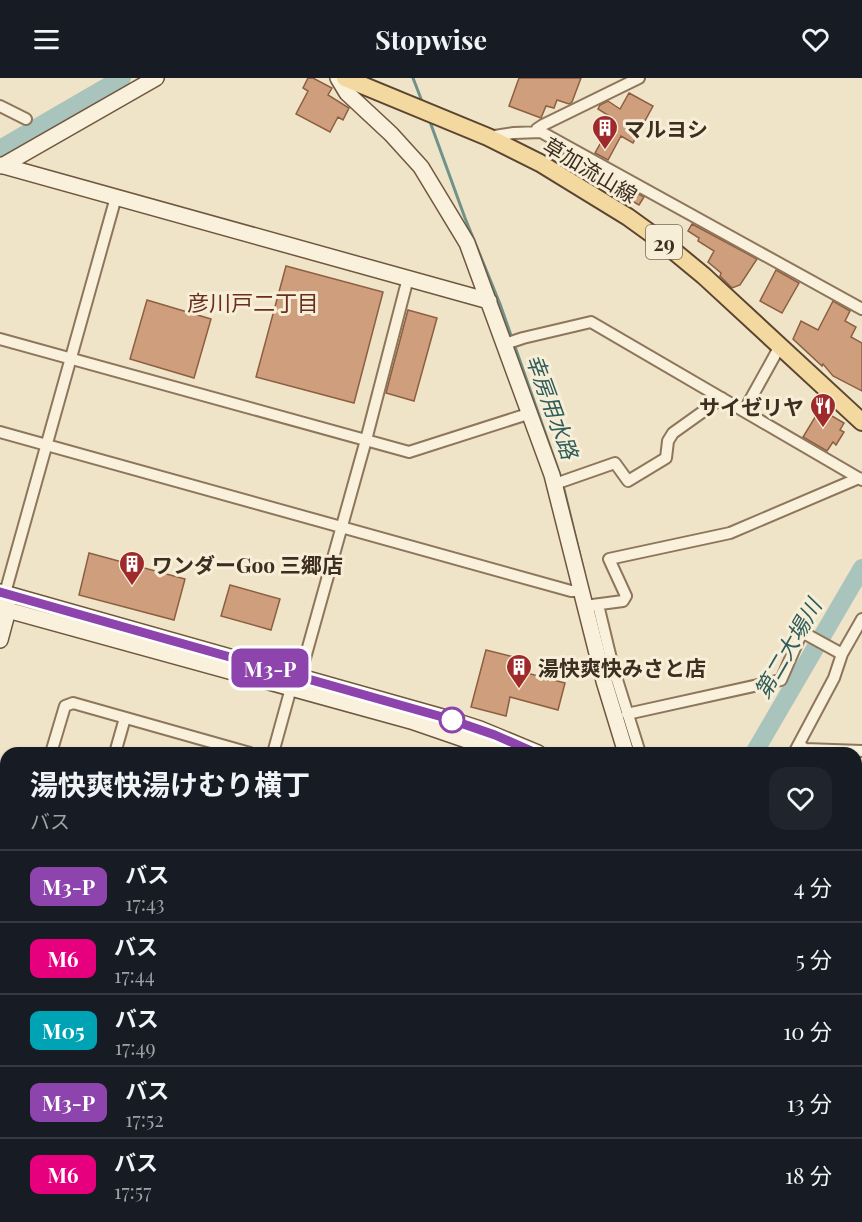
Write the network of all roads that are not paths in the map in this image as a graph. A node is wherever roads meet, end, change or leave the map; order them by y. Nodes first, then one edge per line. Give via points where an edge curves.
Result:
1 (156, 78) edge
2 (338, 78) edge
3 (345, 78) edge
4 (639, 78) edge
5 (0, 106) edge
6 (26, 120) dead end
7 (536, 132) junction
8 (488, 137) junction
9 (1, 166) edge
10 (116, 197) junction
11 (408, 278) junction
12 (489, 301) junction
13 (862, 309) edge
14 (0, 339) edge
15 (511, 342) junction
16 (780, 346) junction
17 (71, 359) junction
18 (722, 398) junction
19 (744, 411) junction
20 (531, 412) junction
21 (862, 422) edge
22 (0, 432) edge
23 (366, 440) junction
24 (46, 445) junction
25 (861, 479) edge
26 (559, 483) junction
27 (341, 527) junction
28 (3, 601) edge
29 (588, 601) junction
30 (862, 620) edge
31 (0, 640) edge
32 (837, 652) junction
33 (296, 682) junction
34 (627, 714) junction
35 (125, 718) junction
36 (53, 747) edge
37 (117, 747) edge
38 (229, 747) edge
39 (275, 747) edge
40 (487, 747) edge
41 (523, 747) edge
42 (624, 747) edge
43 (638, 747) edge
44 (798, 747) edge

1 - 9 street
2 - 12 street via 347,93 421,167 467,243
3 - 8 main road, 草加流山線 / 29
4 - 7 street
5 - 6 street
7 - 8 street
7 - 13 street
8 - 16 main road, 草加流山線 / 29 via 585,189 646,230 704,276
9 - 10 street
10 - 11 street
10 - 17 street
11 - 12 street
11 - 23 street
12 - 15 street
14 - 17 street
15 - 18 street via 591,322
15 - 20 street
16 - 19 street
16 - 21 main road, 草加流山線 / 29
17 - 23 street
17 - 24 street
18 - 19 street
18 - 26 street via 672,433 666,458 628,481 615,463
19 - 25 street
20 - 23 street via 409,452
20 - 26 street
22 - 24 street
23 - 27 street
24 - 27 street
24 - 28 street
25 - 29 street via 730,533 609,559 626,596 623,601
26 - 29 street
27 - 29 street via 572,591
27 - 33 street
28 - 31 street
28 - 33 street
29 - 34 street
29 - 42 street via 604,681
30 - 32 street
32 - 34 street via 802,632 781,680
32 - 44 street via 834,678
33 - 39 street
33 - 40 street
33 - 41 street via 446,718
34 - 43 street
35 - 36 street via 73,703 65,706
35 - 37 street
35 - 38 street

